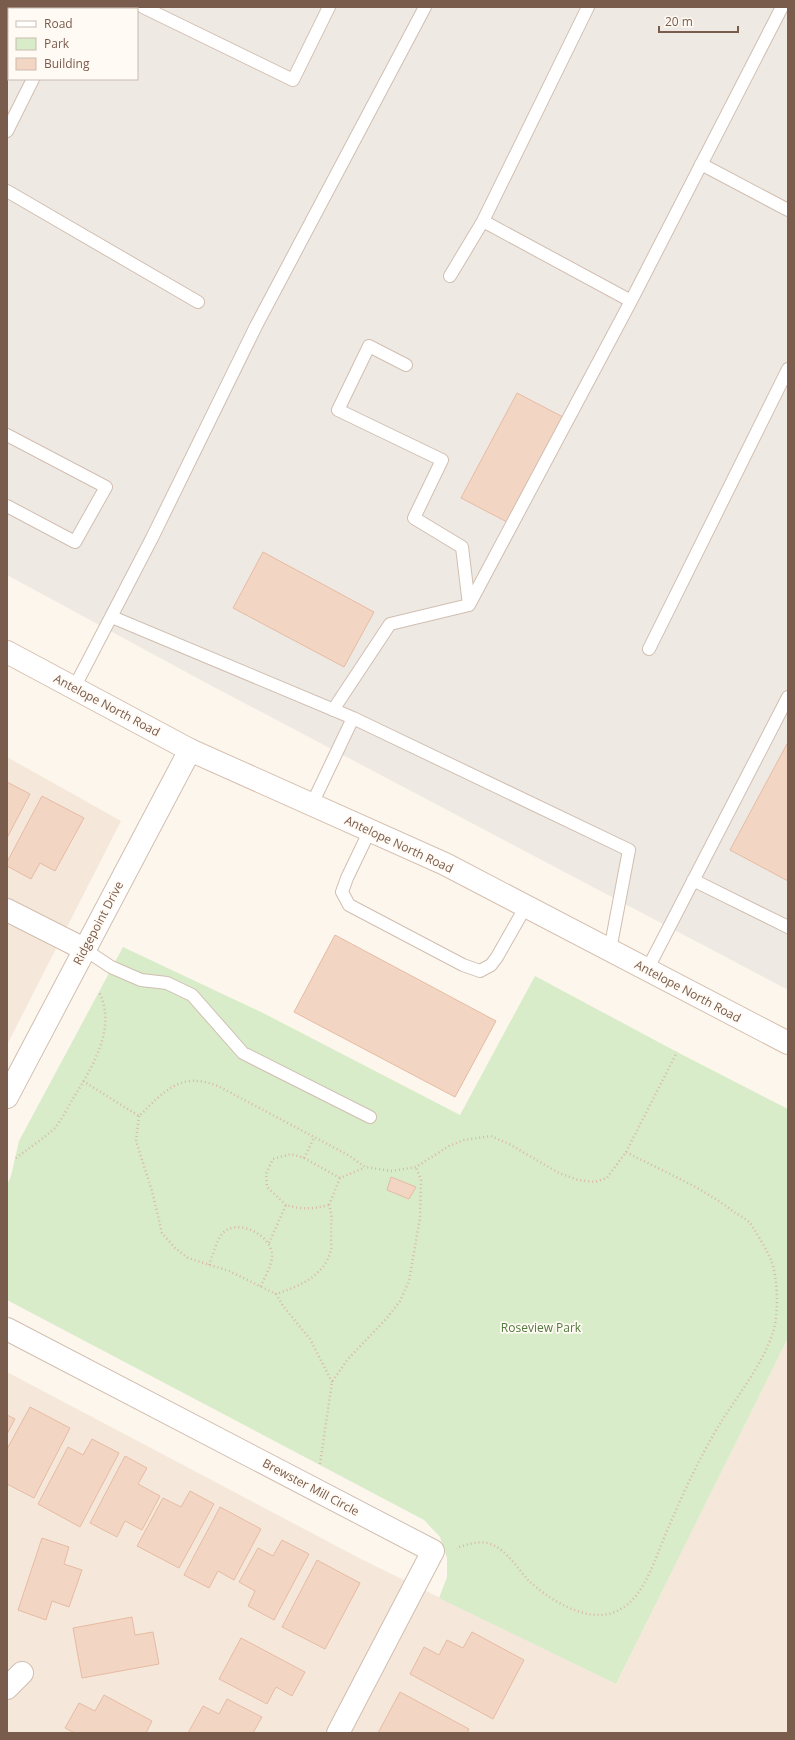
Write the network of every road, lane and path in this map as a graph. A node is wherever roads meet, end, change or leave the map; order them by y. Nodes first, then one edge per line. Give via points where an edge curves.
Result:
1 (143, 7) edge
2 (329, 7) edge
3 (425, 7) edge
4 (588, 7) edge
5 (782, 7) edge
6 (32, 80) edge
7 (7, 131) edge
8 (701, 164) junction
9 (7, 191) edge
10 (788, 210) edge
11 (483, 221) junction
12 (450, 276) dead end
13 (631, 301) junction
14 (198, 302) dead end
15 (406, 365) dead end
16 (788, 368) edge
17 (7, 435) edge
18 (7, 506) edge
19 (469, 605) junction
20 (112, 617) junction
21 (650, 649) dead end
22 (7, 652) edge
23 (74, 688) junction
24 (788, 697) edge
25 (333, 710) junction
26 (353, 718) junction
27 (190, 750) junction
28 (312, 804) junction
29 (370, 830) junction
30 (693, 880) junction
31 (526, 906) junction
32 (7, 910) edge
33 (788, 927) edge
34 (84, 949) junction
35 (610, 950) junction
36 (646, 970) junction
37 (99, 992) dead end
38 (788, 1043) edge
39 (677, 1052) dead end
40 (83, 1081) junction
41 (7, 1097) edge
42 (139, 1116) junction
43 (370, 1116) dead end
44 (314, 1138) junction
45 (626, 1152) junction
46 (16, 1158) dead end
47 (304, 1158) junction
48 (365, 1167) junction
49 (416, 1167) junction
50 (340, 1178) junction
51 (286, 1205) junction
52 (329, 1205) junction
53 (269, 1243) junction
54 (209, 1265) junction
55 (260, 1287) junction
56 (276, 1294) junction
57 (7, 1329) edge
58 (332, 1382) junction
59 (320, 1464) dead end
60 (452, 1549) dead end
61 (22, 1673) dead end
62 (7, 1688) edge
63 (338, 1733) edge

1 - 2 lane via 293,80
3 - 20 lane via 256,326
4 - 11 lane
5 - 8 lane
6 - 7 lane
8 - 10 lane
8 - 13 lane
9 - 14 lane
11 - 12 lane
11 - 13 lane
13 - 19 lane
15 - 19 lane via 369,346 338,410 442,460 414,518 462,547
16 - 21 lane
17 - 18 lane via 106,487 75,542
19 - 25 lane via 390,624
20 - 23 lane
20 - 25 lane
22 - 23 street, Antelope North Road
23 - 27 street, Antelope North Road
24 - 30 lane
25 - 26 lane
26 - 28 lane
26 - 35 lane via 629,850
27 - 28 street, Antelope North Road
27 - 34 street, Ridgepoint Drive
28 - 29 street, Antelope North Road
29 - 31 street, Antelope North Road via 445,864
29 - 31 lane via 342,892 349,905 463,965 480,971 491,965
30 - 33 lane
30 - 36 lane
31 - 35 street, Antelope North Road
32 - 34 street
34 - 41 street, Ridgepoint Drive
34 - 43 lane via 111,967 141,980 166,983 192,995 243,1053
35 - 36 street, Antelope North Road
36 - 38 street, Antelope North Road
37 - 40 path via 104,1002 104,1035 99,1053
39 - 45 path
40 - 42 path
40 - 46 path via 54,1129
42 - 44 path via 173,1087 188,1080 204,1080
42 - 54 path via 136,1141 162,1233 188,1258
44 - 47 path
44 - 48 path via 348,1155
45 - 49 path via 607,1178 595,1182 578,1180 559,1173 491,1136 464,1140 449,1146
45 - 60 path via 718,1200 750,1223 772,1261 776,1284 774,1330 766,1350 715,1431 696,1467 649,1574 636,1596 624,1609 594,1616 556,1602 542,1592 497,1548 487,1543 476,1542
47 - 50 path
47 - 51 path via 291,1154 273,1159 266,1174 266,1187
48 - 49 path via 392,1171
48 - 50 path
49 - 58 path via 421,1180 420,1218 409,1281 387,1318 348,1359
50 - 52 path
51 - 52 path via 300,1209
51 - 53 path
52 - 56 path via 332,1216 331,1249 326,1263 304,1283
53 - 54 path via 247,1228 234,1227 222,1234
53 - 55 path via 272,1254 268,1271
54 - 55 path via 229,1271
55 - 56 path
56 - 58 path via 310,1339
57 - 63 street, Brewster Mill Circle via 433,1551
58 - 59 path
61 - 62 street

